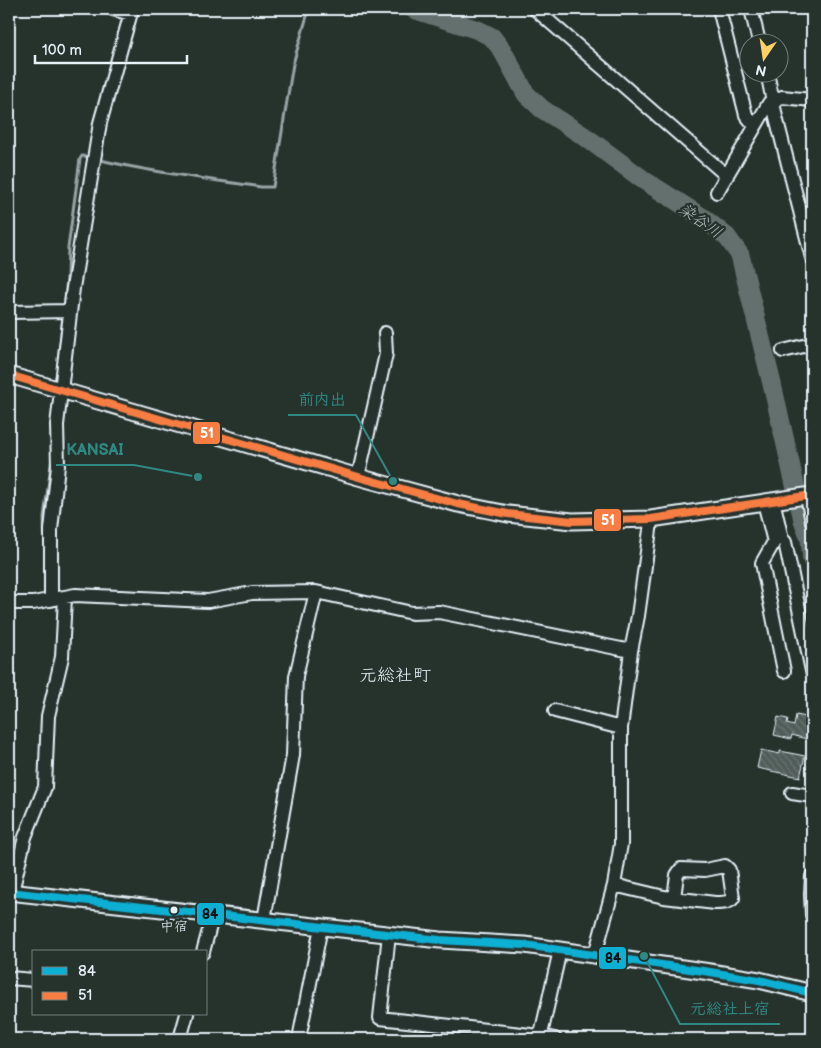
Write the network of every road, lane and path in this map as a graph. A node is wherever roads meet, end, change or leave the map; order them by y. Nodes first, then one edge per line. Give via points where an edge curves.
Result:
1 (114, 9) edge
2 (535, 9) edge
3 (719, 9) edge
4 (751, 9) edge
5 (131, 12) edge
6 (757, 32) edge
7 (768, 82) edge
8 (773, 100) junction
9 (812, 100) edge
10 (755, 126) junction
11 (727, 176) junction
12 (717, 192) dead end
13 (812, 258) edge
14 (70, 311) junction
15 (9, 312) edge
16 (385, 332) dead end
17 (812, 344) edge
18 (783, 351) dead end
19 (9, 375) edge
20 (62, 391) junction
21 (358, 477) junction
22 (808, 496) edge
23 (772, 500) junction
24 (651, 519) junction
25 (812, 522) edge
26 (316, 592) junction
27 (65, 597) junction
28 (51, 600) junction
29 (9, 603) edge
30 (631, 651) junction
31 (784, 671) dead end
32 (812, 671) edge
33 (556, 711) dead end
34 (621, 728) junction
35 (792, 793) dead end
36 (812, 796) edge
37 (812, 876) edge
38 (614, 885) junction
39 (10, 892) edge
40 (674, 898) junction
41 (812, 907) edge
42 (213, 914) junction
43 (812, 915) edge
44 (264, 920) junction
45 (321, 927) junction
46 (389, 934) junction
47 (204, 950) edge
48 (560, 950) junction
49 (595, 954) junction
50 (9, 978) edge
51 (32, 980) edge
52 (812, 993) edge
53 (186, 1016) edge
54 (469, 1034) edge
55 (540, 1038) edge
56 (180, 1039) edge
57 (299, 1039) edge
58 (554, 1039) edge

1 - 5 street
2 - 11 street
3 - 10 street via 746,115
4 - 6 street
5 - 14 street via 99,130
7 - 8 street
8 - 9 street via 782,97
8 - 10 street
8 - 13 street
10 - 11 street
11 - 12 street
14 - 15 street
14 - 20 street
16 - 21 street via 386,354
17 - 18 street
19 - 20 main road
20 - 21 main road
20 - 28 street via 51,530
21 - 24 main road via 508,514 572,521
22 - 23 main road
22 - 25 street
23 - 24 main road
23 - 31 street via 773,547 762,563
23 - 32 street via 785,542
24 - 30 street
26 - 27 street via 252,593 208,601
26 - 30 street via 412,613 439,612
26 - 44 street via 296,676 293,755
27 - 28 street
27 - 39 street via 63,651 48,716 45,787 25,837
28 - 29 street
30 - 34 street
33 - 34 street
34 - 38 street via 622,835
35 - 36 street
37 - 41 street
38 - 40 street
38 - 49 street
39 - 42 main road
40 - 40 street via 715,903 732,900 729,870 725,866 705,870 681,869
41 - 43 street
42 - 44 main road
42 - 47 street
44 - 45 main road
45 - 46 main road
45 - 57 street
46 - 48 main road
46 - 54 street via 380,1018
48 - 49 main road
48 - 55 street
49 - 52 main road via 736,976
50 - 51 street
53 - 56 street
54 - 55 street
55 - 58 street

